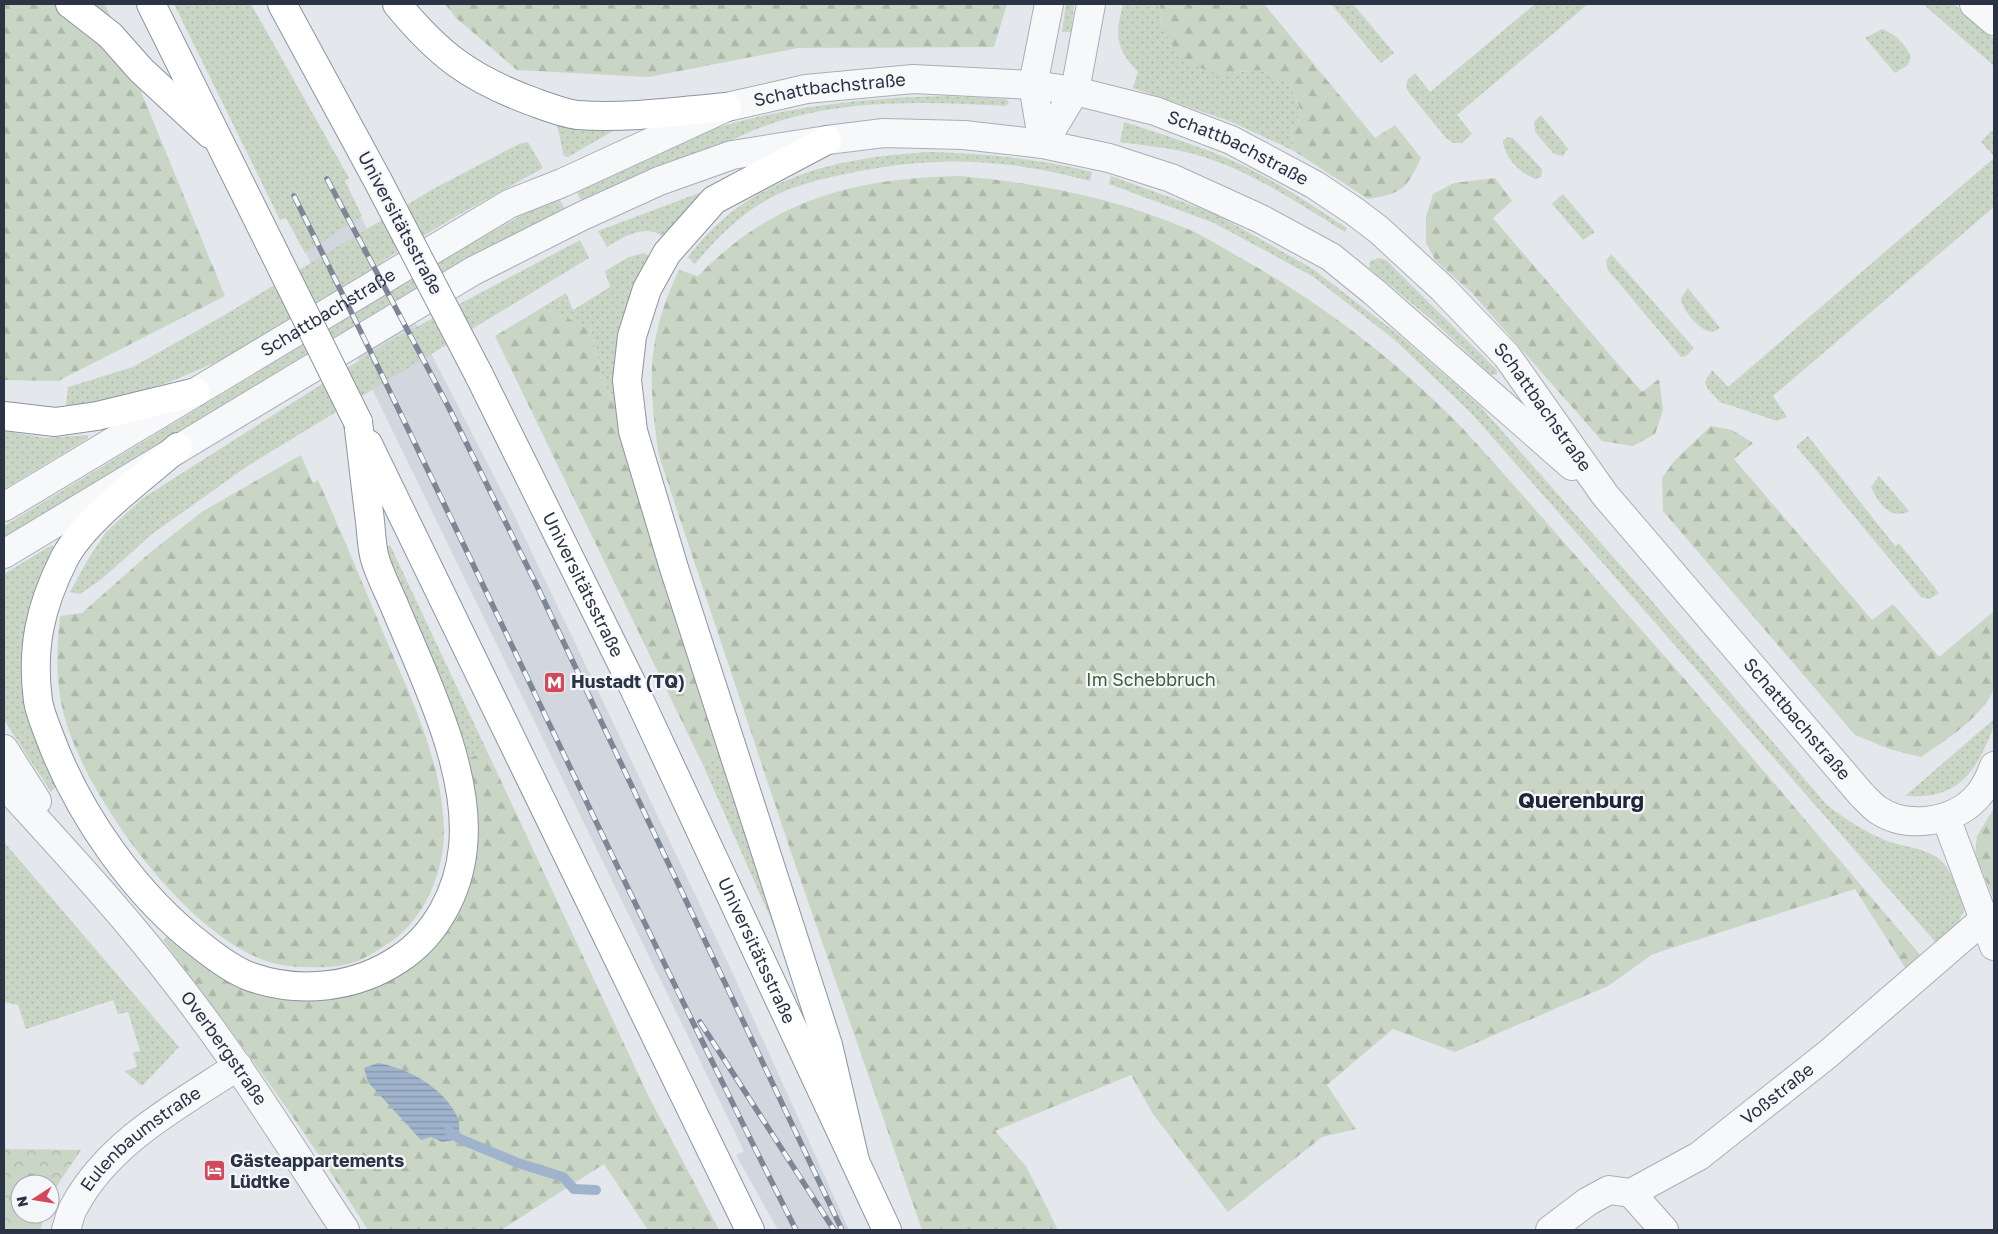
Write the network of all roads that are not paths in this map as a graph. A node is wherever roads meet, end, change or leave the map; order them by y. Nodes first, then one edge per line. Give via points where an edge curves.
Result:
1 (70, 4) edge
2 (151, 4) edge
3 (282, 4) edge
4 (397, 4) edge
5 (1049, 4) edge
6 (1091, 4) edge
7 (1974, 4) edge
8 (1994, 21) edge
9 (1033, 85) junction
10 (1075, 92) junction
11 (727, 107) junction
12 (827, 140) junction
13 (1043, 144) junction
14 (224, 147) junction
15 (196, 392) junction
16 (4, 416) edge
17 (178, 447) junction
18 (366, 452) junction
19 (1605, 495) junction
20 (4, 507) edge
21 (4, 554) edge
22 (4, 750) edge
23 (1994, 766) edge
24 (4, 784) edge
25 (1946, 818) junction
26 (88, 877) junction
27 (1984, 920) junction
28 (1994, 946) edge
29 (238, 1066) junction
30 (855, 1161) junction
31 (1631, 1192) junction
32 (66, 1230) edge
33 (346, 1230) edge
34 (750, 1230) edge
35 (887, 1230) edge
36 (1550, 1230) edge
37 (1664, 1230) edge

1 - 14 highway via 110,35 141,70
2 - 14 highway
3 - 30 highway, Universitätsstraße, bridge via 479,376 632,684
4 - 11 highway via 448,58 477,78 548,107 576,115 617,116
5 - 9 street
6 - 10 street
7 - 8 street
9 - 10 street, Schattbachstraße
9 - 11 street, Schattbachstraße via 913,79 806,89
9 - 13 street
10 - 13 street
10 - 19 street, Schattbachstraße via 1155,111 1231,140 1314,185 1379,230 1444,289 1507,356
11 - 15 street, Schattbachstraße via 509,204
12 - 13 street, Schattbachstraße via 884,134 954,135
12 - 17 street, Schattbachstraße via 732,155 659,181 580,217 473,271
12 - 30 highway via 714,200 667,253 647,289 632,336 627,380 633,430 674,568 828,1045
13 - 19 street, Schattbachstraße via 1109,158 1171,178 1261,219 1331,257
14 - 18 highway, bridge via 358,422
15 - 16 highway via 97,416 55,422
15 - 20 street, Schattbachstraße
17 - 18 highway via 85,529 65,556 46,599 38,631 34,658 38,706 56,755 80,803 126,870 182,930 219,959 248,976 279,984 320,986 356,981 411,952 430,932 449,900 460,870 464,843 462,802 454,758 374,555
17 - 21 street, Schattbachstraße
18 - 34 highway
19 - 25 street, Schattbachstraße via 1861,794 1878,810 1895,818 1918,821
22 - 26 street, Overbergstraße
23 - 25 street, Schattbachstraße via 1975,800
24 - 26 street, Overbergstraße
25 - 27 street
26 - 29 street, Overbergstraße via 175,980
27 - 28 street
27 - 31 street, Voßstraße via 1828,1054 1699,1156
29 - 32 street, Eulenbaumstraße via 147,1127 116,1152 74,1206
29 - 33 street, Overbergstraße
30 - 35 highway, Universitätsstraße
31 - 36 street, Voßstraße via 1609,1190
31 - 37 street

